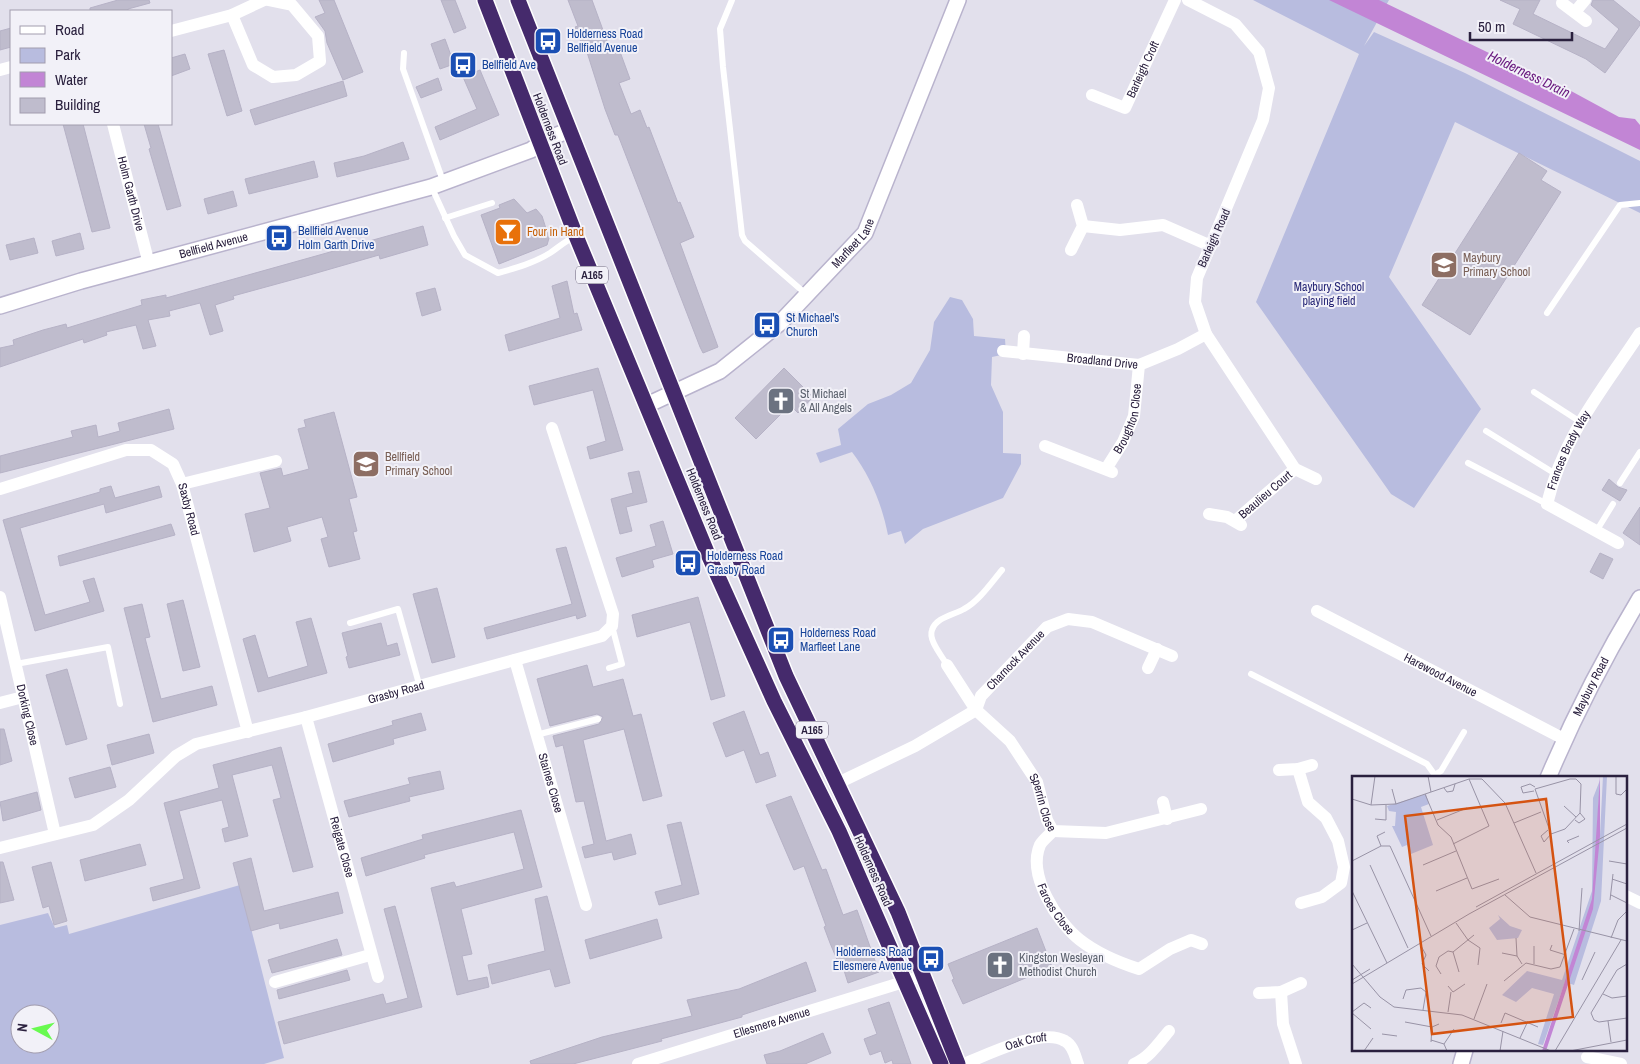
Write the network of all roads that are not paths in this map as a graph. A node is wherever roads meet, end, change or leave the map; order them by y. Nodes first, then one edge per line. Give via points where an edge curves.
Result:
1 (264, 0) edge
2 (268, 0) edge
3 (485, 0) edge
4 (518, 0) edge
5 (732, 0) edge
6 (958, 0) edge
7 (1175, 0) edge
8 (1188, 0) edge
9 (1585, 0) edge
10 (1562, 3) dead end
11 (1576, 12) junction
12 (232, 15) junction
13 (1586, 21) dead end
14 (172, 32) edge
15 (404, 53) dead end
16 (1092, 95) dead end
17 (113, 125) edge
18 (568, 131) junction
19 (539, 144) junction
20 (437, 185) junction
21 (492, 203) dead end
22 (1640, 203) edge
23 (1077, 205) dead end
24 (445, 218) junction
25 (1083, 226) junction
26 (576, 236) junction
27 (1211, 246) junction
28 (1071, 250) dead end
29 (149, 264) junction
30 (807, 295) junction
31 (0, 306) edge
32 (1548, 313) dead end
33 (1206, 334) junction
34 (1024, 336) dead end
35 (1638, 341) edge
36 (1003, 351) dead end
37 (1022, 354) junction
38 (1139, 365) junction
39 (1534, 392) dead end
40 (672, 393) junction
41 (647, 405) junction
42 (1579, 421) junction
43 (552, 428) dead end
44 (1486, 431) dead end
45 (1045, 446) dead end
46 (1640, 452) edge
47 (276, 461) dead end
48 (1468, 463) dead end
49 (1295, 469) junction
50 (1554, 473) junction
51 (1316, 479) dead end
52 (1620, 483) dead end
53 (182, 484) junction
54 (0, 489) edge
55 (1547, 504) junction
56 (1613, 504) dead end
57 (1209, 514) dead end
58 (1597, 530) junction
59 (1618, 543) dead end
60 (1002, 570) dead end
61 (0, 597) edge
62 (1640, 598) edge
63 (1317, 611) dead end
64 (350, 623) dead end
65 (612, 626) junction
66 (1157, 649) junction
67 (1172, 656) dead end
68 (515, 660) junction
69 (16, 664) junction
70 (947, 664) joint
71 (609, 668) dead end
72 (1148, 668) dead end
73 (772, 671) junction
74 (1251, 674) dead end
75 (419, 684) junction
76 (23, 697) junction
77 (0, 703) edge
78 (120, 704) dead end
79 (976, 710) junction
80 (306, 717) junction
81 (598, 719) dead end
82 (248, 732) junction
83 (1464, 732) dead end
84 (535, 736) junction
85 (1564, 739) junction
86 (1312, 765) dead end
87 (1279, 770) dead end
88 (1298, 770) junction
89 (1436, 776) edge
90 (1549, 776) edge
91 (838, 783) junction
92 (1163, 802) dead end
93 (1201, 809) dead end
94 (1166, 819) junction
95 (1053, 831) junction
96 (55, 834) junction
97 (0, 848) edge
98 (1341, 883) junction
99 (1352, 886) edge
100 (1628, 897) edge
101 (1640, 903) edge
102 (1309, 904) dead end
103 (586, 905) dead end
104 (1202, 944) dead end
105 (370, 955) junction
106 (923, 976) junction
107 (378, 978) dead end
108 (275, 982) dead end
109 (906, 982) junction
110 (1301, 983) dead end
111 (1281, 992) junction
112 (1259, 993) dead end
113 (1170, 1029) dead end
114 (1586, 1057) edge
115 (638, 1064) edge
116 (941, 1064) edge
117 (958, 1064) edge
118 (964, 1064) edge
119 (1078, 1064) edge
120 (1134, 1064) edge
121 (1296, 1064) edge
122 (1621, 1064) edge

1 - 12 street
2 - 12 street via 292,5 318,36 320,61 296,75 273,77 253,65
3 - 19 highway, Holderness Road / A165
4 - 18 highway, Holderness Road / A165
5 - 30 lane via 720,30 742,236
6 - 30 street, Marfleet Lane via 864,233
7 - 16 street, Barleigh Croft via 1125,108
8 - 27 street, Barleigh Road via 1235,24 1259,52 1269,88 1263,120
9 - 11 street
10 - 11 street
11 - 13 street
12 - 14 street
15 - 20 lane via 403,69
17 - 29 street, Holm Garth Drive
18 - 19 street, Bellfield Avenue
18 - 40 highway, Holderness Road / A165
19 - 20 street, Bellfield Avenue via 531,150
19 - 26 highway, Holderness Road / A165
20 - 24 lane
20 - 29 street, Bellfield Avenue
21 - 24 lane
22 - 32 lane via 1620,205
23 - 25 street
24 - 26 lane via 466,255 498,272 520,267
25 - 27 street via 1120,230 1163,225
25 - 28 street
26 - 41 highway, Holderness Road / A165
27 - 33 street, Barleigh Road via 1197,278 1195,302
29 - 31 street, Bellfield Avenue
30 - 40 street, Marfleet Lane via 780,323 720,371
33 - 38 street, Broadland Drive
33 - 49 street, Barleigh Road
34 - 37 street
35 - 42 street, Frances Brady Way
36 - 37 street, Broadland Drive
37 - 38 street, Broadland Drive
38 - 45 street, Broughton Close via 1134,416 1110,471
39 - 42 lane
40 - 41 street, Marfleet Lane
40 - 73 highway, Holderness Road / A165
41 - 73 highway, Holderness Road / A165 via 707,552
42 - 50 street, Frances Brady Way
43 - 65 street via 613,614
44 - 50 lane
46 - 52 lane
47 - 53 street
48 - 55 lane
49 - 51 street
49 - 57 street, Beaulieu Court via 1238,523
50 - 55 street, Frances Brady Way
53 - 54 street, Saxby Road via 173,464 151,450 126,450
53 - 82 street, Saxby Road
55 - 58 street, Frances Brady Way
56 - 58 lane
58 - 59 street, Frances Brady Way
60 - 70 lane via 966,609 935,624 931,631 932,640
61 - 69 street, Dorking Close
62 - 85 street, Maybury Road
63 - 85 street, Harewood Avenue
64 - 75 lane via 398,609
65 - 68 street, Grasby Road via 602,636
65 - 71 lane via 622,664
66 - 67 street, Charnock Avenue
66 - 72 street
66 - 79 street, Charnock Avenue via 1092,622 1068,619 1047,627 981,696
68 - 75 street, Grasby Road
68 - 84 street, Staines Close
69 - 76 street, Dorking Close
69 - 78 lane via 108,647
70 - 79 street, Sperrin Close
73 - 91 highway, Holderness Road / A165
73 - 109 highway, Holderness Road / A165
74 - 89 lane via 1426,764
75 - 80 street, Grasby Road
76 - 77 street
76 - 96 street, Dorking Close
79 - 91 street via 915,746
79 - 95 street, Sperrin Close via 1010,741 1038,782 1047,820
80 - 82 street, Grasby Road
80 - 105 street, Reigate Close
81 - 84 lane
82 - 96 street, Grasby Road via 196,744 176,756 129,800 93,825
83 - 89 lane
84 - 103 street, Staines Close
85 - 90 street, Maybury Road
86 - 88 street
87 - 88 street
88 - 98 street via 1308,802 1326,818 1338,841 1344,867
91 - 106 highway, Holderness Road / A165 via 898,912
92 - 94 street
93 - 94 street, Sperrin Close
94 - 95 street, Sperrin Close via 1106,833
95 - 104 street, Faroes Close via 1040,845 1036,872 1051,907 1079,940 1111,960 1139,969 1190,940
96 - 97 street, Grasby Road
98 - 99 street
98 - 102 street
100 - 101 street
105 - 107 street, Reigate Close
105 - 108 street
106 - 109 street, Ellesmere Avenue
106 - 117 highway, Holderness Road / A165 via 949,1032
109 - 115 street, Ellesmere Avenue
109 - 116 highway, Holderness Road / A165
110 - 111 street
111 - 112 street
111 - 121 street via 1283,1024
113 - 120 street via 1152,1051
114 - 122 street
118 - 119 street, Oak Croft via 1020,1042 1045,1037 1066,1041 1072,1047

